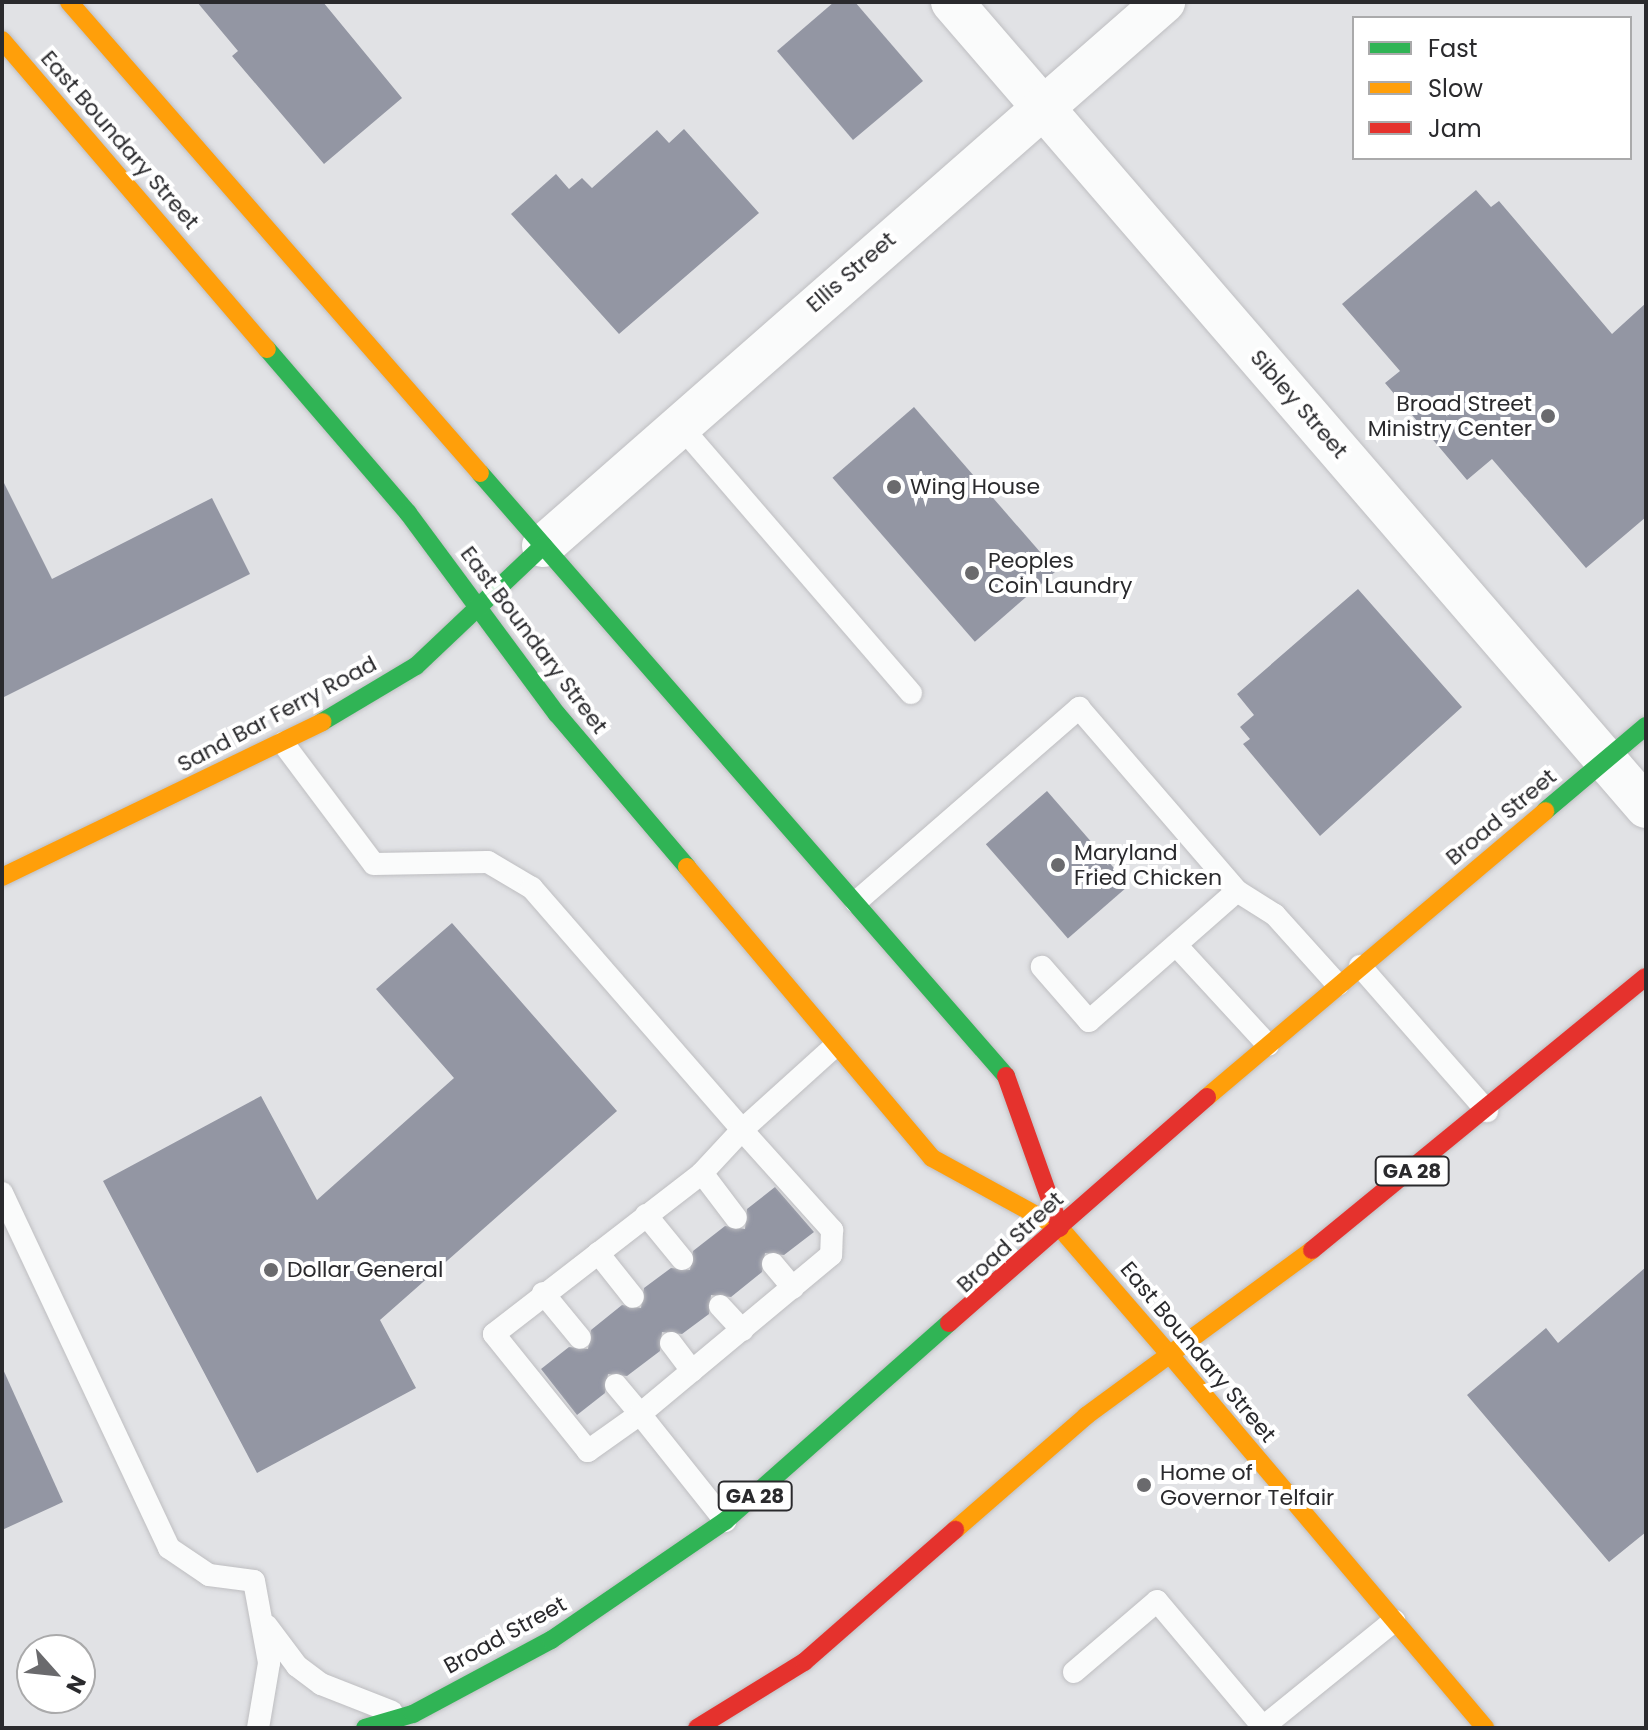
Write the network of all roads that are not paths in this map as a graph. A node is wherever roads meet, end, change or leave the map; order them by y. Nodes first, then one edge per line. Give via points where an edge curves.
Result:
1 (69, 2) edge
2 (952, 2) edge
3 (1164, 2) edge
4 (2, 40) edge
5 (1041, 108) junction
6 (677, 422) junction
7 (543, 546) junction
8 (479, 607) junction
9 (911, 693) dead end
10 (1646, 726) edge
11 (283, 743) junction
12 (1606, 760) junction
13 (1646, 807) edge
14 (2, 877) edge
15 (1237, 891) junction
16 (856, 902) junction
17 (1176, 945) junction
18 (1360, 966) junction
19 (1042, 967) dead end
20 (1646, 977) edge
21 (1338, 985) junction
22 (1268, 1045) junction
23 (835, 1046) junction
24 (1487, 1111) junction
25 (742, 1130) junction
26 (702, 1173) junction
27 (2, 1193) edge
28 (646, 1215) junction
29 (736, 1218) dead end
30 (1060, 1228) junction
31 (598, 1253) junction
32 (682, 1259) dead end
33 (773, 1264) dead end
34 (793, 1288) junction
35 (543, 1293) junction
36 (633, 1297) dead end
37 (720, 1306) dead end
38 (742, 1330) junction
39 (580, 1338) dead end
40 (671, 1343) dead end
41 (1171, 1356) junction
42 (692, 1371) junction
43 (616, 1385) dead end
44 (640, 1414) junction
45 (725, 1521) junction
46 (1394, 1621) junction
47 (267, 1626) junction
48 (1074, 1672) dead end
49 (413, 1714) junction
50 (1263, 1727) edge
51 (258, 1728) edge
52 (365, 1728) edge
53 (697, 1728) edge
54 (1485, 1728) edge

1 - 7 main road, East Boundary Street
2 - 5 street, Sibley Street
3 - 5 street, Ellis Street
4 - 8 main road, East Boundary Street via 408,513
5 - 6 street, Ellis Street
5 - 12 street, Sibley Street
6 - 7 street, Ellis Street
6 - 9 lane
7 - 8 main road, Sand Bar Ferry Road
7 - 16 main road, East Boundary Street
8 - 11 main road, Sand Bar Ferry Road via 416,666
8 - 23 main road, East Boundary Street via 557,714
10 - 12 main road, Broad Street / GA 28
11 - 14 main road, Sand Bar Ferry Road
11 - 25 lane via 374,864 488,862 532,888
12 - 13 street, Sibley Street
12 - 18 main road, Broad Street / GA 28
15 - 16 lane via 1079,708
15 - 17 lane
15 - 21 lane via 1275,915
16 - 30 main road, East Boundary Street via 1012,1083
17 - 19 lane via 1089,1021
17 - 22 lane
18 - 21 main road, Broad Street / GA 28
18 - 24 lane
20 - 24 main road, GA 28
21 - 22 main road, Broad Street / GA 28
22 - 30 main road, Broad Street / GA 28
23 - 25 lane
23 - 30 main road, East Boundary Street via 932,1158
24 - 41 main road, GA 28
25 - 26 lane
25 - 34 lane via 832,1230 831,1255
26 - 28 lane
26 - 29 lane
27 - 47 lane via 169,1548 209,1575 254,1581
28 - 31 lane
28 - 32 lane
30 - 41 main road, East Boundary Street
30 - 45 main road, Broad Street / GA 28
31 - 35 lane
31 - 36 lane
33 - 34 lane
34 - 38 lane
35 - 39 lane
35 - 44 lane via 494,1334 588,1451
37 - 38 lane
38 - 42 lane
40 - 42 lane
41 - 46 main road, East Boundary Street
41 - 53 main road, GA 28 via 1086,1416 804,1662
42 - 44 lane
43 - 44 lane
44 - 45 lane
45 - 49 main road, Broad Street / GA 28 via 551,1640
46 - 50 lane
46 - 54 main road, East Boundary Street
47 - 49 lane via 297,1666 340,1695 378,1711
47 - 51 lane via 269,1690
48 - 50 lane via 1157,1601
49 - 52 main road, Broad Street / GA 28

